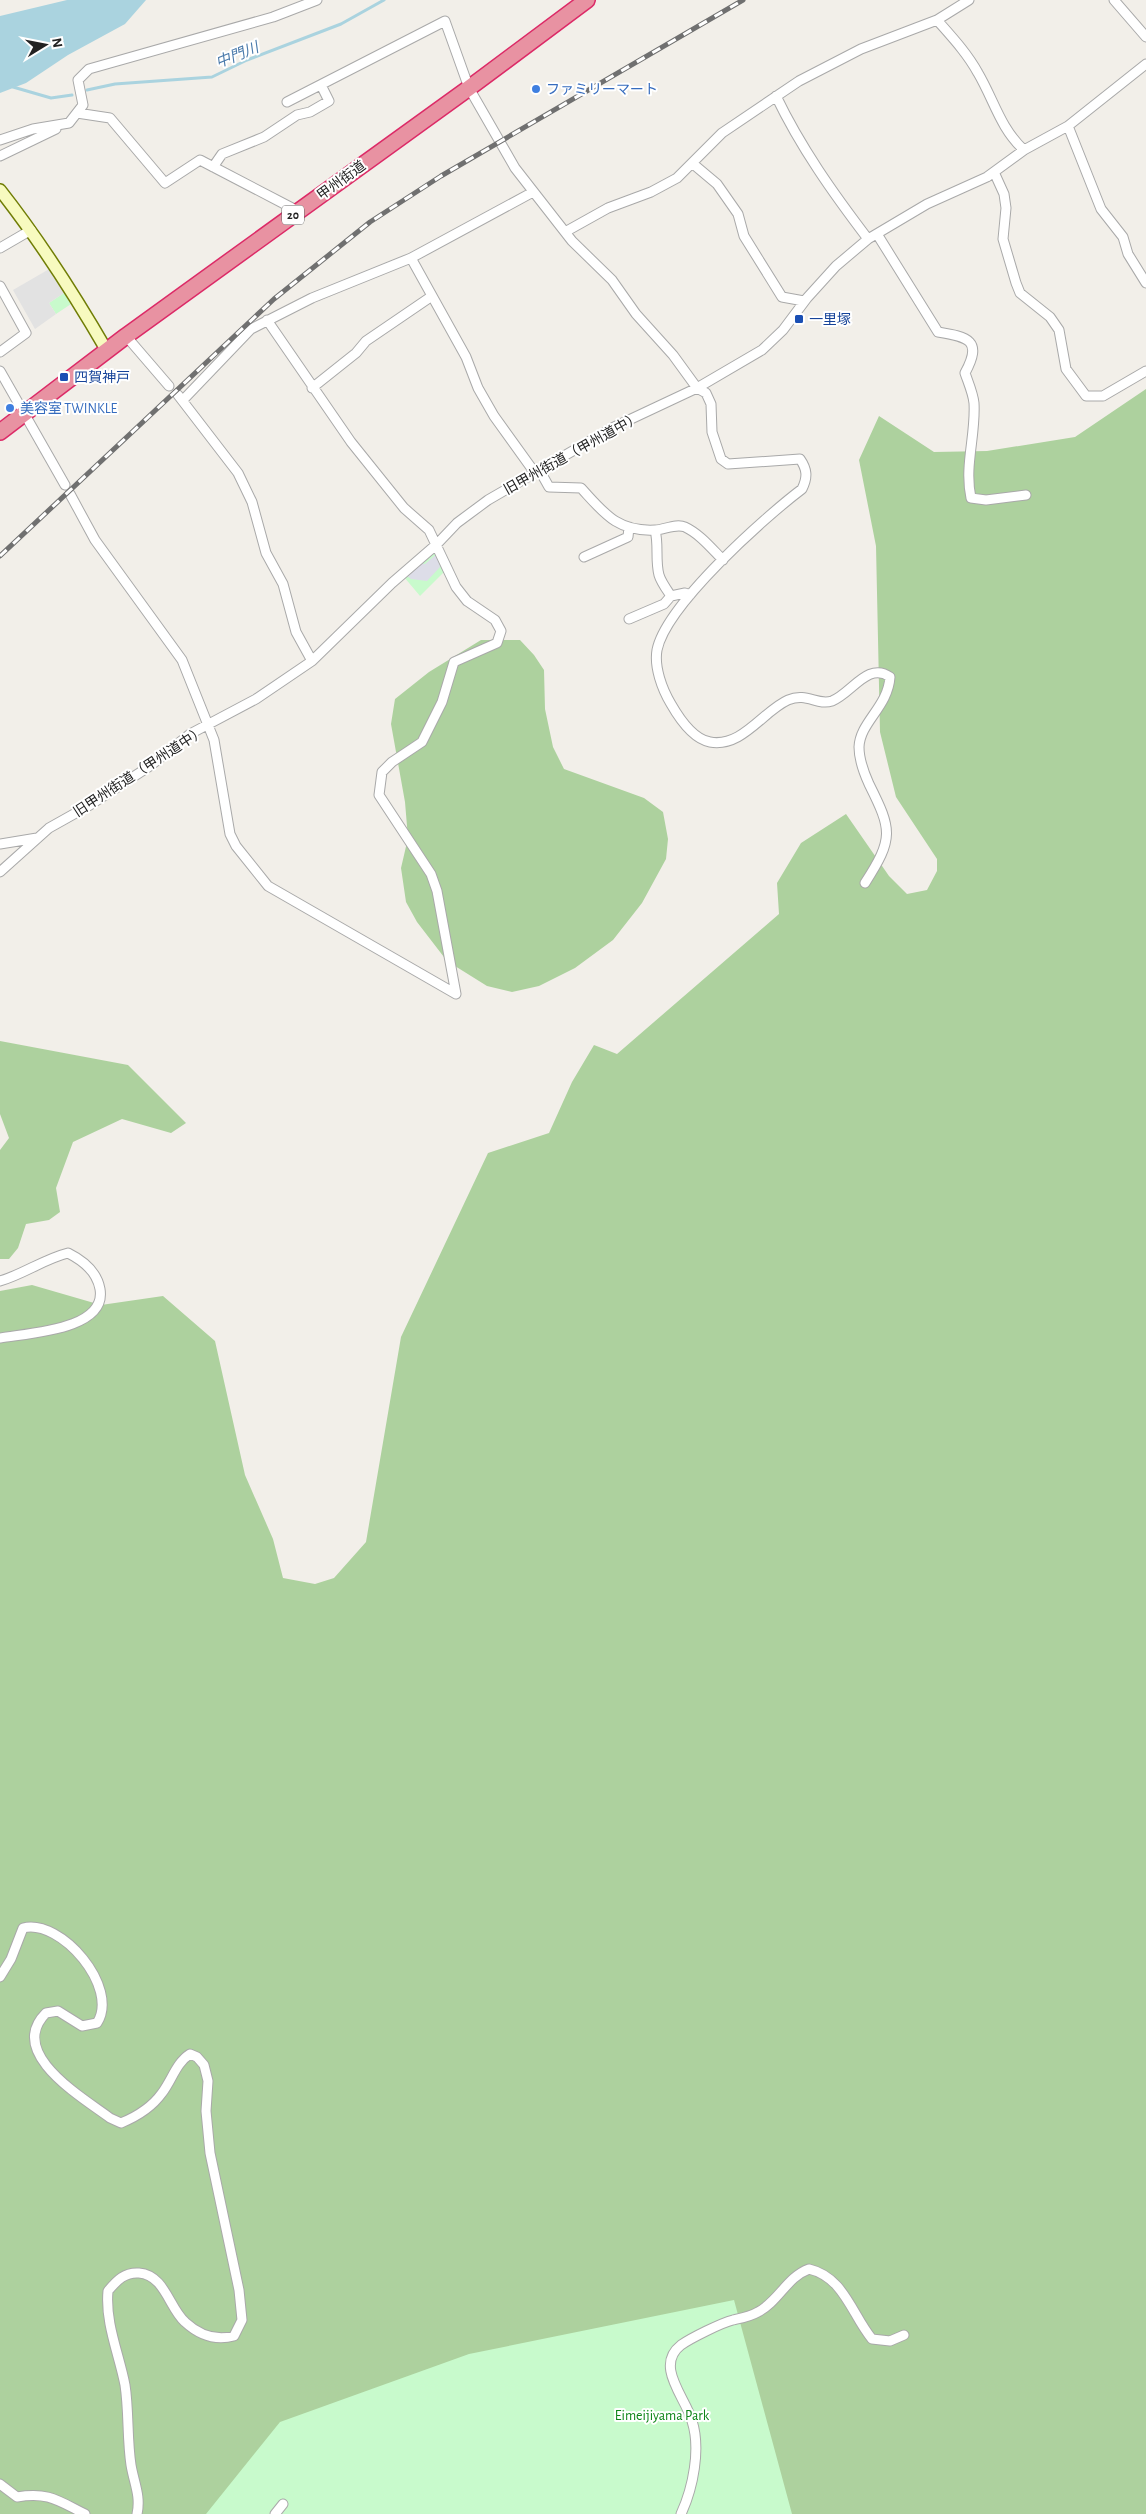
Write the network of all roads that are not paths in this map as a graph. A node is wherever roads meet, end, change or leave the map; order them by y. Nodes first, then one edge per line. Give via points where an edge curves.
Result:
1 (317, 0) edge
2 (587, 0) edge
3 (968, 0) edge
4 (1114, 0) edge
5 (937, 20) junction
6 (1146, 37) edge
7 (1146, 64) edge
8 (321, 85) junction
9 (469, 88) junction
10 (776, 96) junction
11 (287, 102) dead end
12 (77, 113) junction
13 (69, 123) junction
14 (1068, 126) junction
15 (0, 140) edge
16 (1024, 150) junction
17 (0, 156) edge
18 (692, 164) junction
19 (213, 167) junction
20 (994, 172) junction
21 (0, 190) edge
22 (533, 192) junction
23 (294, 209) dead end
24 (32, 230) junction
25 (565, 232) junction
26 (878, 234) junction
27 (868, 239) junction
28 (0, 248) edge
29 (411, 258) junction
30 (1146, 283) edge
31 (0, 286) edge
32 (432, 296) junction
33 (804, 301) junction
34 (267, 320) junction
35 (126, 336) junction
36 (106, 351) junction
37 (0, 352) edge
38 (0, 371) edge
39 (1146, 371) edge
40 (169, 386) dead end
41 (312, 388) junction
42 (697, 388) junction
43 (25, 415) junction
44 (0, 432) edge
45 (538, 472) junction
46 (65, 485) dead end
47 (70, 494) dead end
48 (1026, 495) dead end
49 (629, 527) junction
50 (655, 530) junction
51 (437, 544) junction
52 (584, 557) dead end
53 (723, 560) junction
54 (690, 594) junction
55 (671, 596) junction
56 (630, 618) dead end
57 (312, 661) junction
58 (209, 724) junction
59 (37, 838) junction
60 (0, 844) edge
61 (0, 872) edge
62 (865, 883) dead end
63 (0, 1281) edge
64 (0, 1338) edge
65 (0, 1977) edge
66 (904, 2335) dead end
67 (0, 2484) edge
68 (283, 2504) dead end
69 (84, 2514) edge
70 (137, 2514) edge
71 (275, 2514) edge
72 (681, 2514) edge

1 - 12 street via 273,17 89,69 78,80 83,105
2 - 9 highway, 甲州街道 / 20
3 - 5 street
4 - 6 street
5 - 10 street via 861,48
5 - 16 street via 964,50 979,73 1001,122
7 - 14 street, 旧甲州街道（甲州道中）
8 - 9 street via 445,20
8 - 11 street
8 - 19 street via 329,101 297,115 264,137 222,154
9 - 22 street via 515,168
9 - 35 highway, 甲州街道 / 20
10 - 18 street via 722,133
10 - 27 street via 794,134
12 - 13 street
12 - 19 street via 110,118 165,183 200,160
13 - 15 street via 33,128
13 - 17 street
14 - 16 street, 旧甲州街道（甲州道中）
14 - 30 street via 1101,209 1124,237 1128,254
16 - 20 street, 旧甲州街道（甲州道中）
18 - 25 street via 659,188 608,208
18 - 33 street via 717,184 738,214 744,236 782,297
19 - 23 street
20 - 26 street, 旧甲州街道（甲州道中） via 928,204
20 - 39 street via 1004,194 1006,208 1003,239 1020,293 1050,317 1059,330 1066,369 1086,396 1104,396
21 - 24 street
22 - 25 street
22 - 29 street
24 - 28 street
24 - 36 street via 73,292
25 - 42 street via 612,280
26 - 27 street, 旧甲州街道（甲州道中）
26 - 48 street via 938,332 965,337 973,346 974,357 964,373 974,402 969,459 971,498 986,500
27 - 33 street, 旧甲州街道（甲州道中） via 836,266
29 - 32 street
29 - 34 street
31 - 37 street via 26,333
32 - 41 street via 366,341
32 - 45 street via 494,416
33 - 42 street, 旧甲州街道（甲州道中） via 783,330 762,350
34 - 41 street
34 - 57 street via 251,329 180,398 238,473 252,502 266,552 283,584 296,632
35 - 36 highway, 甲州街道 / 20
35 - 40 street
36 - 43 highway, 甲州街道 / 20
38 - 43 street
41 - 51 street via 391,494 429,530
42 - 45 street, 旧甲州街道（甲州道中） via 614,427
42 - 53 street via 706,393 711,404 712,432 721,459 728,464 800,458 806,470 807,479 802,489
43 - 44 highway, 甲州街道 / 20
43 - 46 street
45 - 49 street via 550,487 581,488 606,516
45 - 51 street, 旧甲州街道（甲州道中） via 488,500 456,523
47 - 58 street via 95,540 182,660
49 - 50 street
49 - 52 street via 628,537
50 - 53 street via 683,526 696,533
50 - 55 street via 659,575
51 - 57 street, 旧甲州街道（甲州道中）
51 - 58 street via 456,587 468,601 495,620 501,631 498,643 454,662 442,702 427,734 422,742 382,772 379,795 431,874 456,994 268,886 230,834
53 - 54 street
54 - 55 street via 684,592
54 - 62 street via 661,638 657,664 668,699 679,719 709,742 729,740 743,733 788,700 805,696 823,702 833,700 870,673 884,673 890,677 889,691 865,728 859,746 864,772 885,816 888,835 879,861
55 - 56 street via 664,604
57 - 58 street, 旧甲州街道（甲州道中） via 256,699
58 - 59 street, 旧甲州街道（甲州道中）
59 - 60 street, 旧甲州街道（甲州道中）
59 - 61 street
63 - 64 street via 68,1253 79,1258 94,1275 100,1294 95,1310 75,1323
65 - 70 street via 23,1928 29,1926 47,1929 82,1956 93,1972 103,2006 102,2015 97,2023 82,2026 58,2011 46,2013 33,2031 33,2040 40,2058 50,2071 121,2123 139,2115 162,2093 178,2066 190,2054 204,2065 208,2081 206,2111 210,2152 239,2290 242,2320 234,2336 220,2340 198,2332 183,2321 156,2280 144,2273 129,2272 108,2291 110,2323 125,2387 131,2468 140,2502
66 - 72 street via 890,2341 872,2339 831,2279 809,2269 791,2280 768,2307 745,2319 732,2320 681,2346 670,2359 670,2375 692,2421 696,2451
67 - 69 street via 17,2497 49,2496
68 - 71 street

